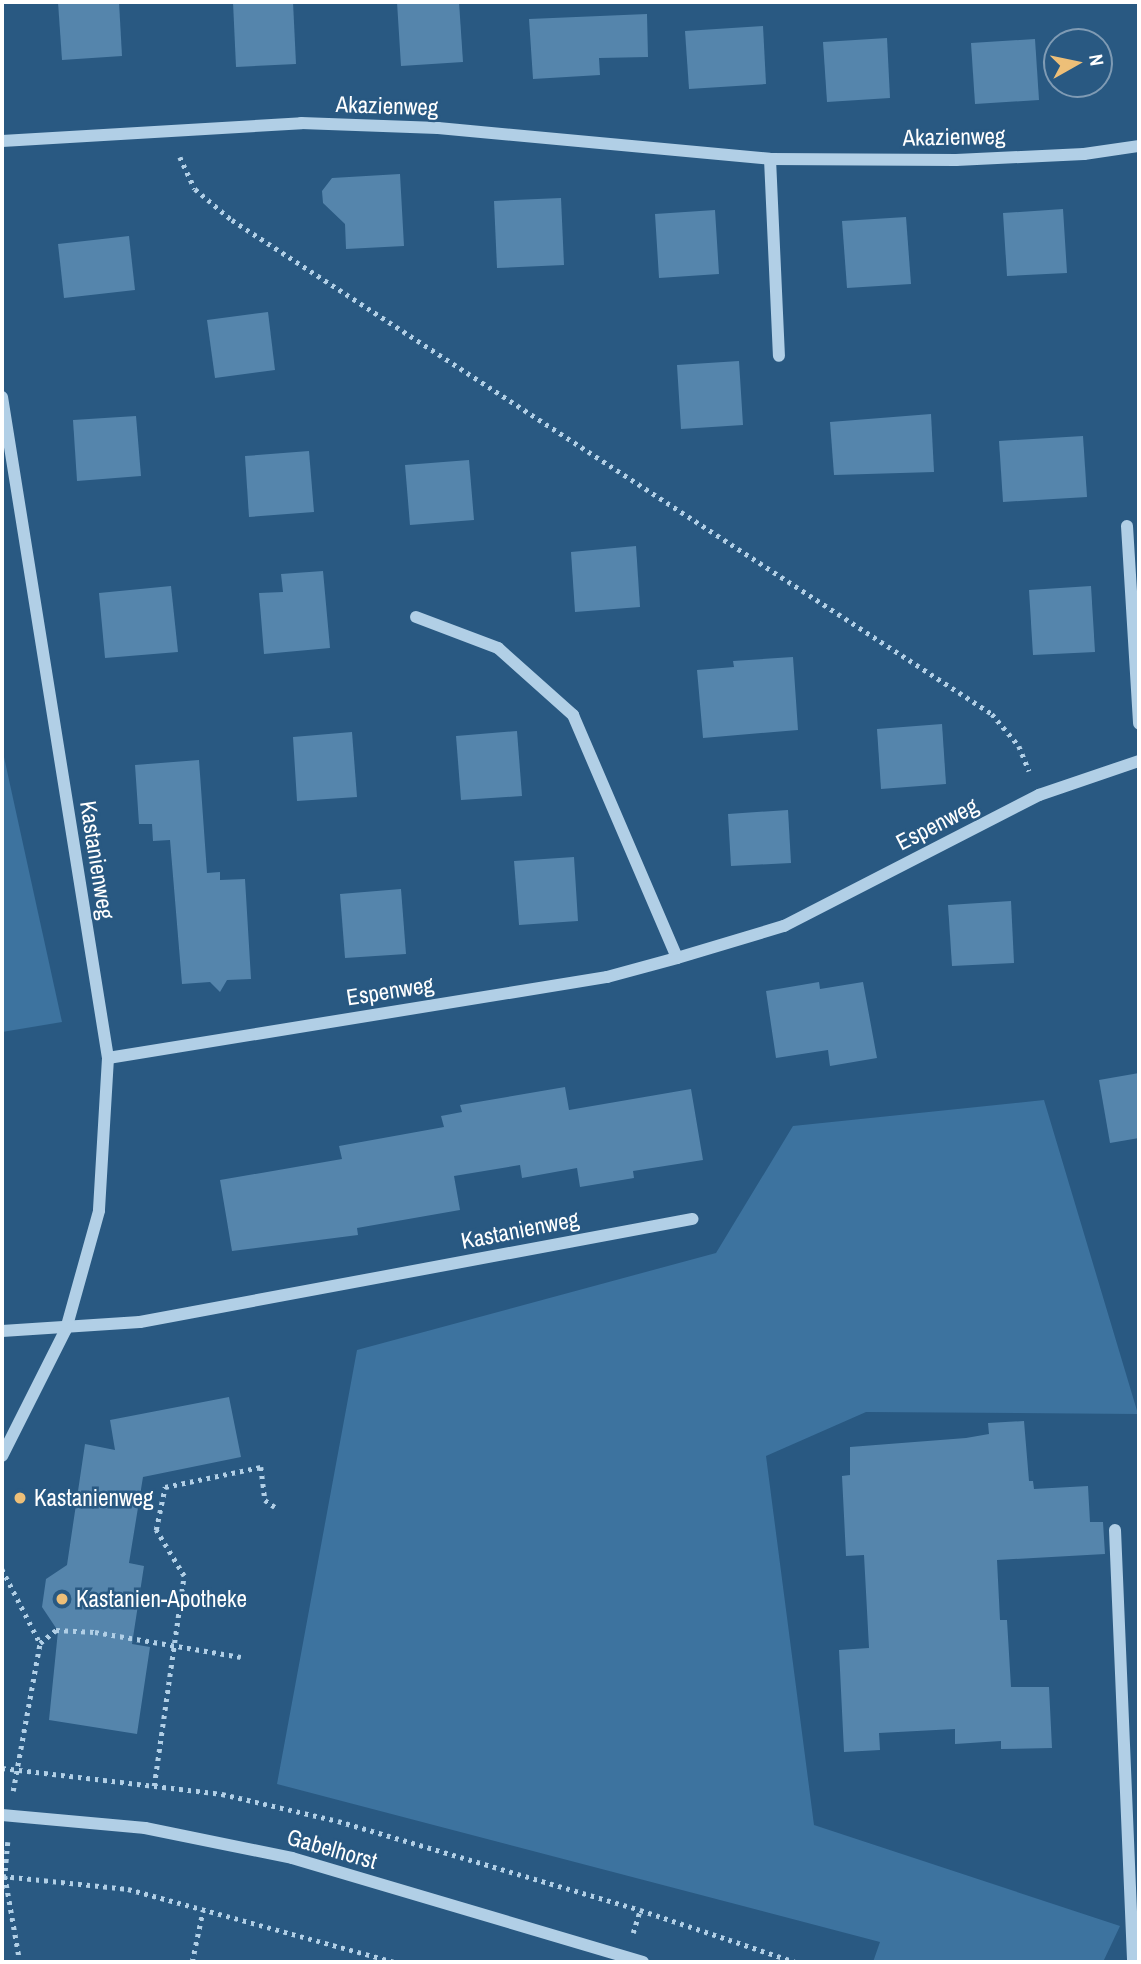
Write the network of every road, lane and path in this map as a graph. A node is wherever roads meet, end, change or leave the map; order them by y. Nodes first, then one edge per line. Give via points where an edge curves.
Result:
1 (166, 128) junction
2 (2, 141) edge
3 (1139, 146) edge
4 (770, 159) junction
5 (779, 356) dead end
6 (2, 397) edge
7 (1127, 526) dead end
8 (416, 617) dead end
9 (1139, 723) edge
10 (1139, 761) edge
11 (1039, 795) junction
12 (677, 958) junction
13 (108, 1058) junction
14 (692, 1219) dead end
15 (66, 1329) junction
16 (2, 1331) edge
17 (2, 1456) edge
18 (275, 1507) dead end
19 (1115, 1530) dead end
20 (2, 1569) edge
21 (40, 1643) junction
22 (174, 1646) junction
23 (242, 1657) dead end
24 (2, 1768) edge
25 (15, 1768) junction
26 (154, 1786) junction
27 (6, 1814) edge
28 (3, 1876) edge
29 (202, 1910) junction
30 (20, 1962) edge
31 (192, 1962) edge
32 (395, 1962) edge
33 (643, 1962) edge
34 (796, 1962) edge
35 (1133, 1962) edge

1 - 2 street, Akazienweg
1 - 4 street, Akazienweg via 301,123 438,128
1 - 11 path via 195,189 232,220 992,713 1019,746
3 - 4 street, Akazienweg via 1084,154 956,160
4 - 5 street
6 - 13 street, Kastanienweg
7 - 9 street
8 - 12 street via 498,648 573,715
10 - 11 street, Espenweg
11 - 12 street, Espenweg via 784,926
12 - 13 street, Espenweg via 607,977
13 - 15 street, Kastanienweg via 99,1211
14 - 15 street, Kastanienweg via 140,1322
15 - 16 street, Kastanienweg
15 - 17 street, Kastanienweg
18 - 22 path via 265,1500 261,1466 165,1487 156,1530 184,1576
19 - 35 street
20 - 21 path
21 - 22 path via 56,1630
21 - 25 path
22 - 23 path
22 - 26 path
24 - 25 path
25 - 26 path
26 - 34 path via 222,1794 338,1821 640,1910
27 - 28 path
27 - 33 street, Gabelhorst via 145,1828 292,1857
28 - 29 path via 128,1889
28 - 30 path
29 - 31 path
29 - 32 path

